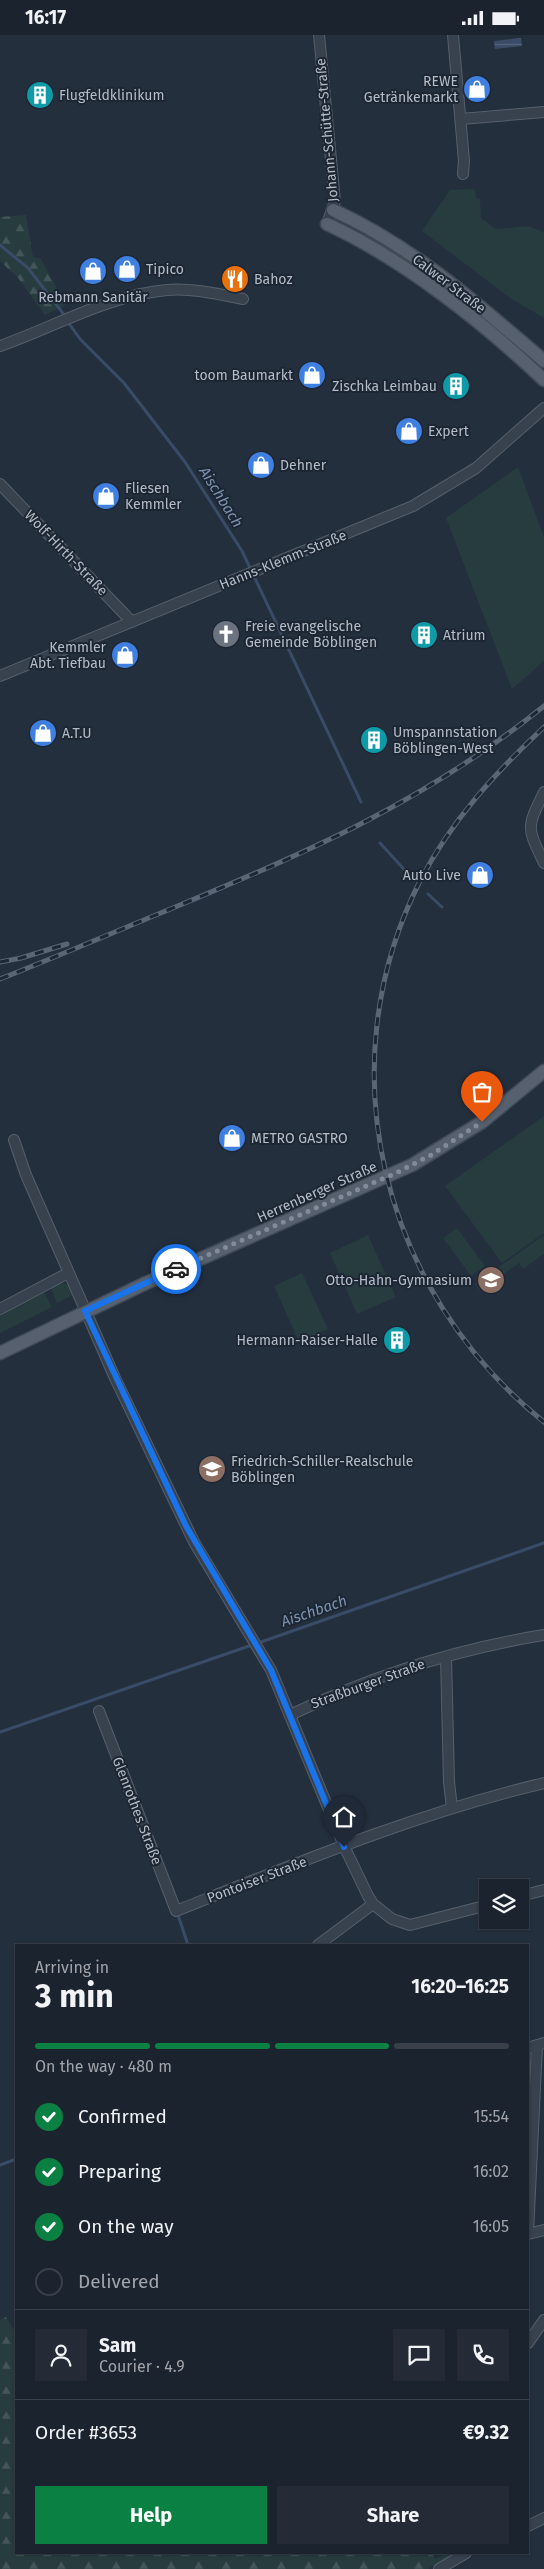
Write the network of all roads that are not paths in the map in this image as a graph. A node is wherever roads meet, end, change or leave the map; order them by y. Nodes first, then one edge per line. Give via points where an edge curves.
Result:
1 (319, 35) edge
2 (452, 35) edge
3 (544, 112) edge
4 (461, 119) junction
5 (463, 174) dead end
6 (333, 210) junction
7 (327, 224) joint
8 (243, 299) dead end
9 (0, 346) edge
10 (544, 361) edge
11 (544, 380) edge
12 (544, 408) edge
13 (0, 484) edge
14 (132, 622) junction
15 (0, 676) edge
16 (544, 792) edge
17 (544, 863) edge
18 (544, 1071) edge
19 (14, 1140) dead end
20 (68, 1273) junction
21 (0, 1309) edge
22 (85, 1311) junction
23 (0, 1353) edge
24 (544, 1635) edge
25 (446, 1657) junction
26 (99, 1711) dead end
27 (290, 1715) junction
28 (544, 1783) edge
29 (452, 1808) junction
30 (344, 1847) junction
31 (544, 1890) edge
32 (529, 1894) edge
33 (373, 1904) junction
34 (479, 1907) edge
35 (176, 1911) joint
36 (319, 1944) edge
37 (536, 2045) edge
38 (529, 2210) edge
39 (544, 2230) edge
40 (529, 2234) edge
41 (544, 2320) edge
42 (529, 2342) edge
43 (544, 2519) edge
44 (529, 2526) edge
45 (464, 2554) edge
46 (439, 2569) edge

1 - 6 street, Johann-Schütte-Straße via 336,201
2 - 4 street
3 - 4 street
4 - 5 street
6 - 7 street, Johann-Schütte-Straße
6 - 10 main road, Calwer Straße via 386,238 429,267
7 - 11 main road, Calwer Straße via 382,254 425,283
8 - 9 street via 202,291 168,290 129,297
12 - 14 street, Hanns-Klemm-Straße via 489,459 428,498
13 - 14 street, Wolf-Hirth-Straße
14 - 15 street, Hanns-Klemm-Straße
16 - 17 street via 530,820 530,834
18 - 22 main road, Herrenberger Straße via 482,1122 412,1165
19 - 20 street
20 - 21 street
20 - 22 street
22 - 23 main road, Herrenberger Straße
22 - 27 street via 190,1534 260,1649
24 - 25 street, Straßburger Straße
25 - 27 street, Straßburger Straße via 352,1688
25 - 29 street, Straßburger Straße
26 - 35 street, Glenrothes Straße
27 - 30 street
28 - 29 street, Pontoiser Straße
29 - 30 street, Pontoiser Straße
30 - 33 street
30 - 35 street, Pontoiser Straße
31 - 32 street
33 - 34 street via 392,1919 410,1925
33 - 36 street
37 - 38 street
39 - 40 street
41 - 42 street
43 - 44 street
45 - 46 street

